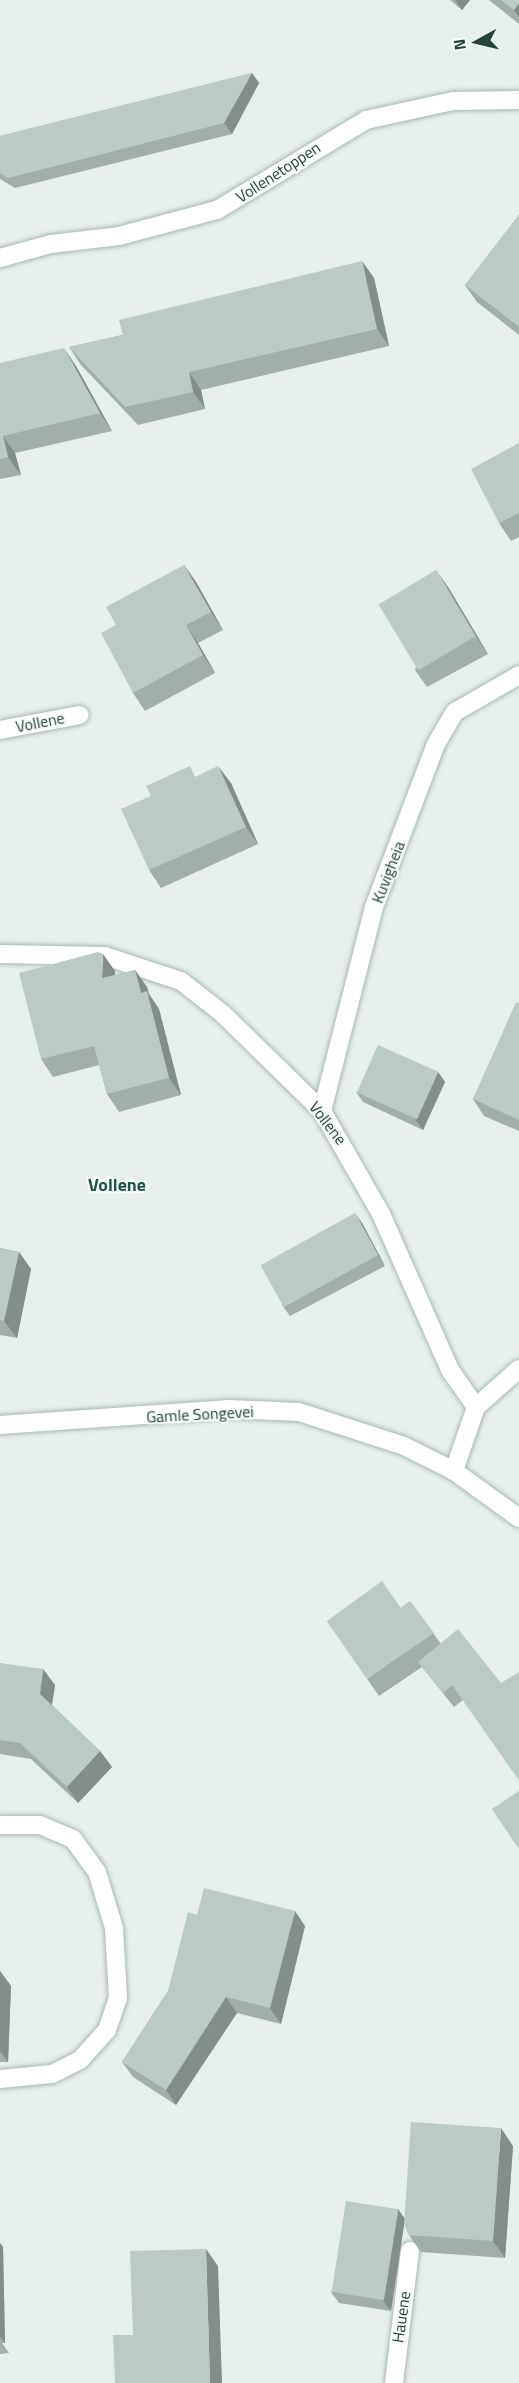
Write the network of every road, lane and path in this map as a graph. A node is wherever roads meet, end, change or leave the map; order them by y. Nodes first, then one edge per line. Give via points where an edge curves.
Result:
1 (519, 100) edge
2 (0, 258) edge
3 (519, 675) edge
4 (80, 715) dead end
5 (0, 730) edge
6 (0, 954) edge
7 (322, 1111) junction
8 (519, 1369) edge
9 (476, 1407) junction
10 (0, 1425) edge
11 (454, 1471) junction
12 (519, 1518) edge
13 (0, 1825) edge
14 (0, 2079) edge
15 (410, 2251) edge
16 (394, 2383) edge

1 - 2 street, Vollenetoppen via 453,101 366,120 218,210 119,236 51,244
3 - 7 street, Kuvigheia via 455,712 435,746 374,908
4 - 5 street, Vollene
6 - 7 street, Vollene via 105,956 181,981 223,1014
7 - 9 street, Vollene via 381,1214 450,1370
8 - 9 street
9 - 11 street
10 - 11 street, Gamle Songevei via 229,1409 299,1413 405,1446
11 - 12 street, Gamle Songevei
13 - 14 street via 40,1825 73,1839 97,1872 114,1928 118,1998 106,2030 80,2060 52,2073
15 - 16 street, Hauene

